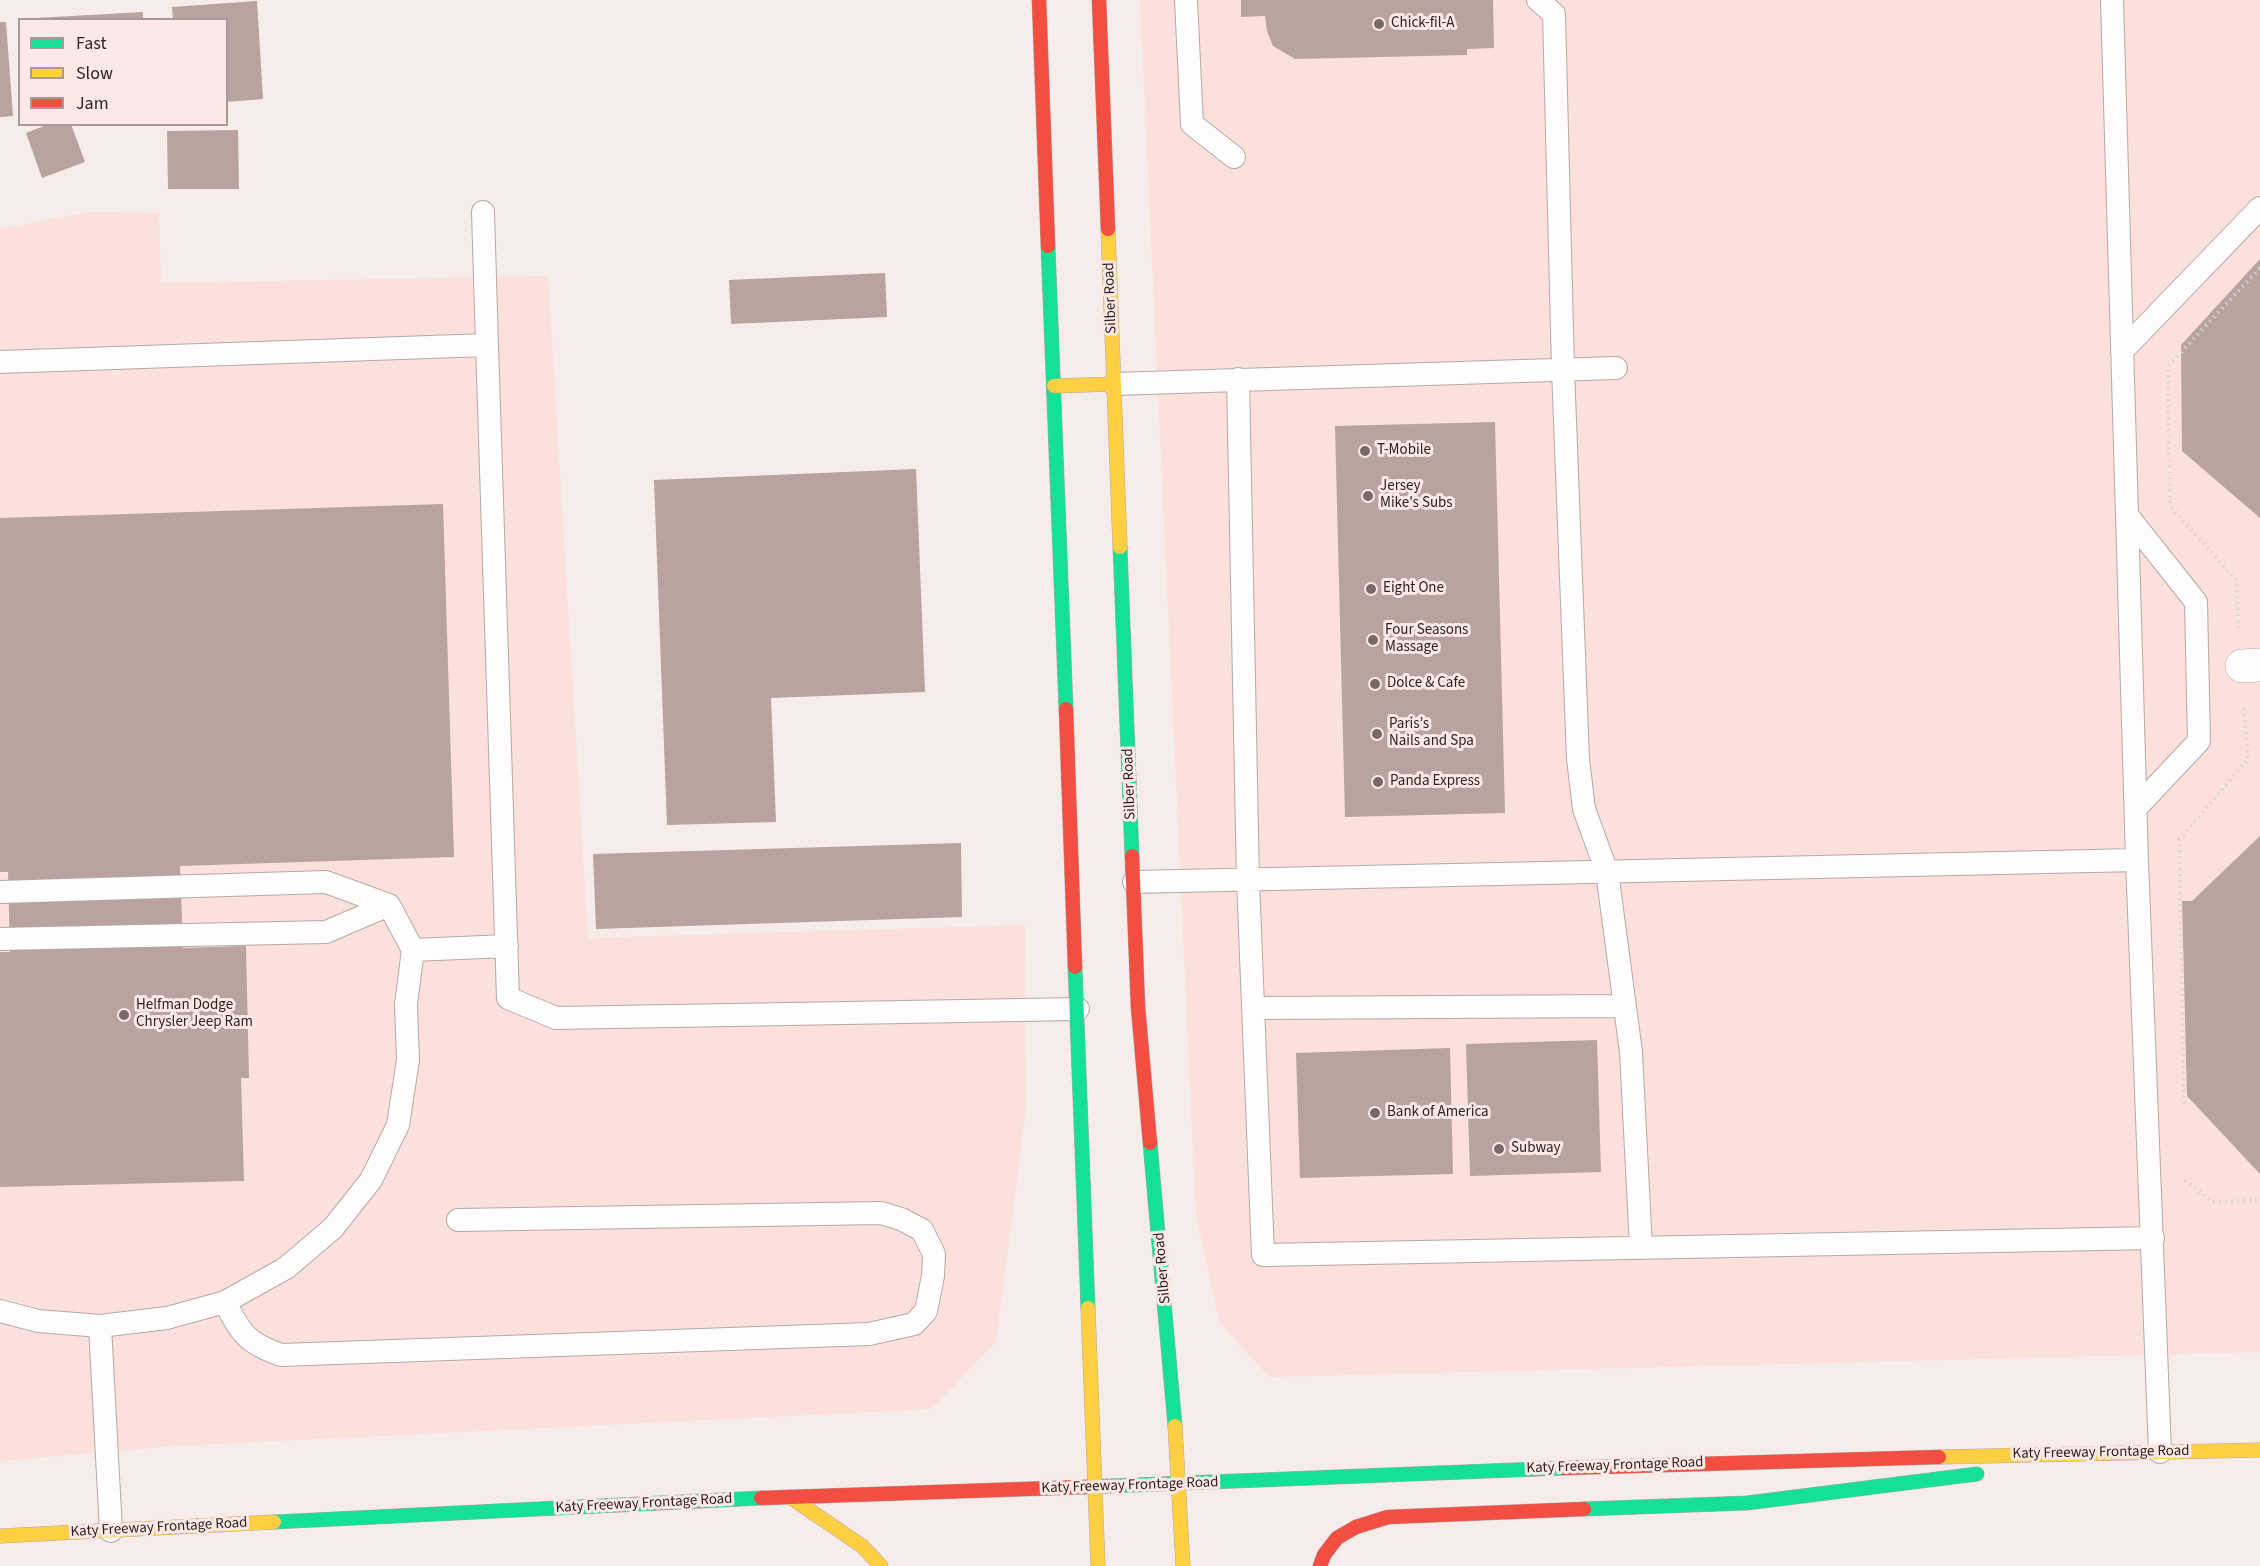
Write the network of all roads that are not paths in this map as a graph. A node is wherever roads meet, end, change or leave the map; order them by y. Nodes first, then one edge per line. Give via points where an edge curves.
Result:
1 (1038, 0) edge
2 (1099, 0) edge
3 (1186, 0) edge
4 (1538, 0) edge
5 (2112, 0) edge
6 (1234, 157) dead end
7 (2260, 208) edge
8 (483, 212) dead end
9 (487, 345) junction
10 (2122, 351) junction
11 (0, 362) edge
12 (1616, 368) dead end
13 (1563, 369) junction
14 (1238, 379) junction
15 (1114, 384) junction
16 (1054, 386) junction
17 (2127, 515) junction
18 (2136, 808) junction
19 (2137, 860) junction
20 (1607, 872) junction
21 (1248, 880) junction
22 (1134, 882) junction
23 (0, 892) edge
24 (389, 905) junction
25 (0, 939) edge
26 (507, 946) junction
27 (413, 950) junction
28 (1625, 1006) junction
29 (1253, 1008) junction
30 (1078, 1009) junction
31 (458, 1220) dead end
32 (2153, 1238) junction
33 (1641, 1248) junction
34 (225, 1302) junction
35 (0, 1311) edge
36 (100, 1326) junction
37 (2260, 1450) edge
38 (2160, 1452) junction
39 (2018, 1469) dead end
40 (1995, 1472) dead end
41 (1180, 1484) junction
42 (1095, 1487) junction
43 (790, 1497) junction
44 (111, 1531) junction
45 (0, 1536) edge
46 (881, 1566) edge
47 (1098, 1566) edge
48 (1183, 1566) edge
49 (1320, 1566) edge

1 - 16 main road
2 - 15 main road, Silber Road
3 - 6 lane via 1192,124
4 - 13 lane via 1554,14
5 - 10 lane
7 - 10 lane
8 - 9 lane
9 - 11 lane
9 - 26 lane
10 - 17 lane
12 - 13 lane
13 - 14 lane
13 - 20 lane via 1578,759 1584,809
14 - 15 lane
14 - 21 lane
15 - 16 main road
15 - 22 main road, Silber Road
16 - 30 main road
17 - 18 lane
17 - 18 lane via 2196,602 2199,741
18 - 19 lane
19 - 20 lane
19 - 32 lane
20 - 21 lane
20 - 28 lane
21 - 22 lane
21 - 29 lane
22 - 41 main road, Silber Road via 1138,1007
23 - 24 lane via 326,882
24 - 25 lane via 326,932
24 - 27 lane
26 - 27 lane
26 - 30 lane via 508,998 556,1018
27 - 34 lane via 406,1004 408,1060 398,1125 371,1180 333,1228 286,1268
28 - 29 lane
28 - 33 lane
29 - 33 lane via 1263,1255
30 - 42 main road
31 - 34 lane via 881,1213 922,1230 934,1254 933,1276 926,1311 914,1324 845,1335 281,1355 258,1347 238,1328
32 - 33 lane
32 - 38 lane
34 - 36 lane via 167,1318
35 - 36 lane via 38,1321
36 - 44 lane
37 - 38 main road, Katy Freeway Frontage Road
38 - 39 main road
38 - 41 main road, Katy Freeway Frontage Road via 1734,1461
40 - 49 main road via 1747,1503 1388,1517 1360,1523 1339,1536
41 - 42 main road, Katy Freeway Frontage Road
41 - 48 main road, Silber Road
42 - 43 main road, Katy Freeway Frontage Road
42 - 47 main road
43 - 44 main road, Katy Freeway Frontage Road
43 - 46 main road via 862,1546
44 - 45 main road, Katy Freeway Frontage Road

